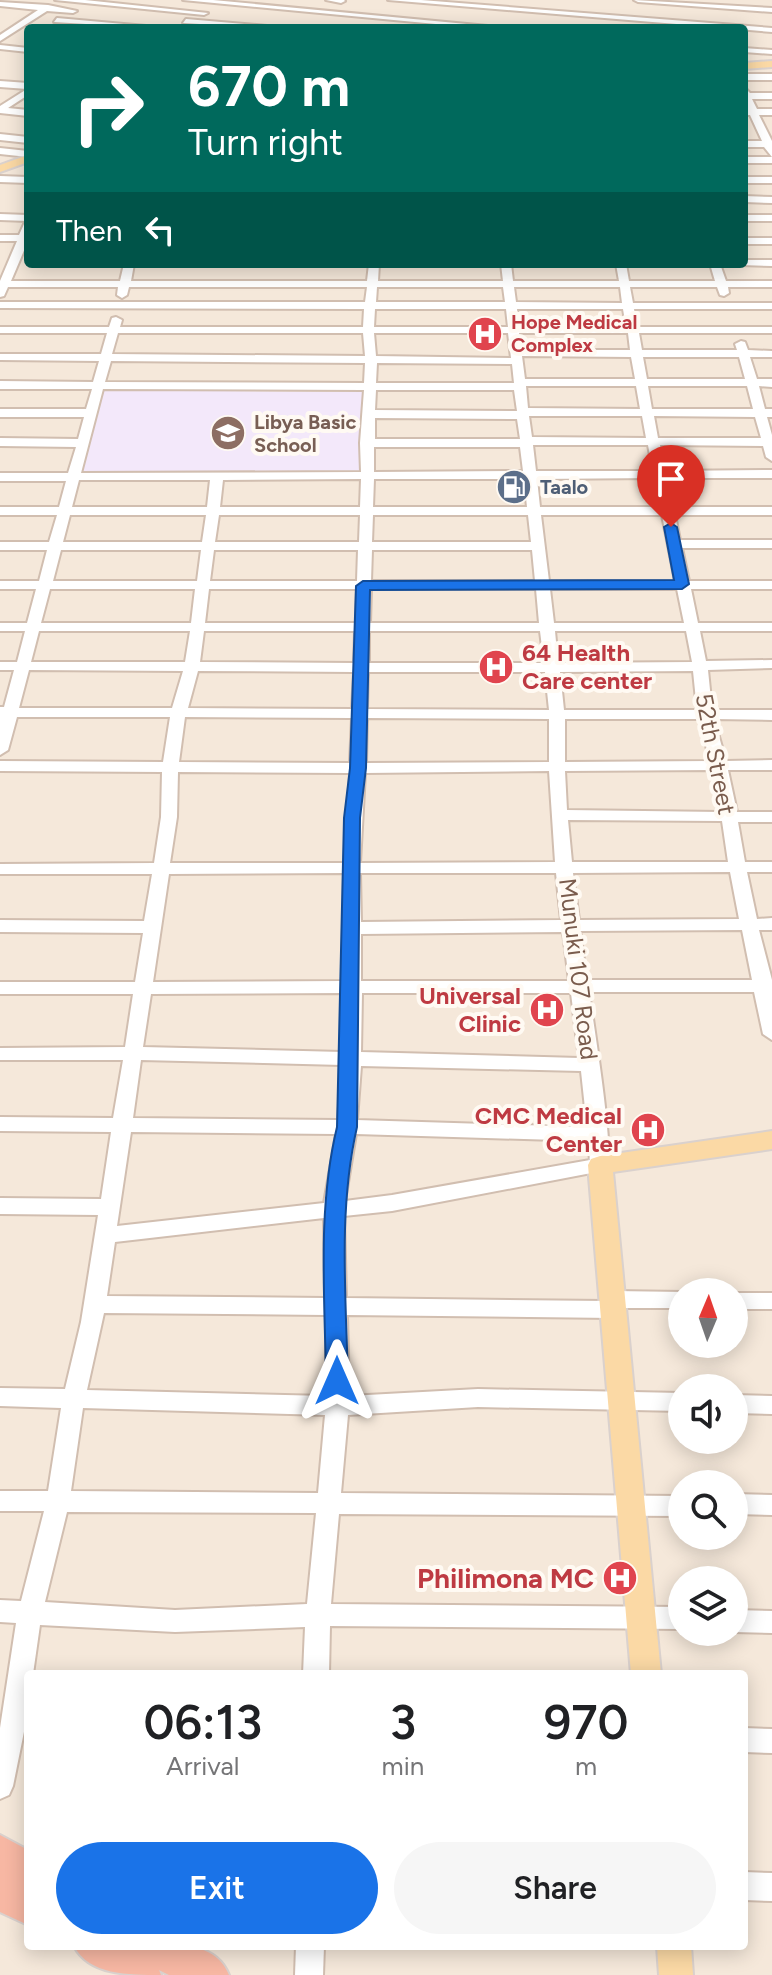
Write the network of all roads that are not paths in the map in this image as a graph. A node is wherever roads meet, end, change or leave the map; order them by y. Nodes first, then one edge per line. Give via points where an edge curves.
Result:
1 (59, 0) edge
2 (155, 0) edge
3 (187, 0) edge
4 (330, 0) edge
5 (341, 0) edge
6 (392, 0) edge
7 (638, 0) edge
8 (647, 0) edge
9 (761, 0) edge
10 (418, 1) edge
11 (772, 1) edge
12 (245, 2) edge
13 (688, 2) edge
14 (490, 3) edge
15 (716, 3) edge
16 (0, 4) edge
17 (144, 7) junction
18 (45, 9) junction
19 (772, 10) edge
20 (324, 12) junction
21 (337, 14) junction
22 (0, 15) edge
23 (230, 15) junction
24 (711, 15) junction
25 (132, 16) junction
26 (33, 18) junction
27 (273, 19) dead end
28 (418, 19) junction
29 (489, 19) junction
30 (772, 20) edge
31 (315, 23) dead end
32 (89, 24) edge
33 (121, 24) edge
34 (198, 24) edge
35 (217, 24) edge
36 (413, 24) edge
37 (464, 24) edge
38 (496, 24) edge
39 (570, 24) edge
40 (687, 24) edge
41 (707, 24) edge
42 (17, 27) junction
43 (24, 28) edge
44 (748, 29) edge
45 (772, 30) edge
46 (1, 37) edge
47 (748, 38) edge
48 (24, 39) edge
49 (772, 40) edge
50 (0, 47) edge
51 (24, 50) edge
52 (748, 50) edge
53 (772, 52) edge
54 (748, 64) edge
55 (772, 64) edge
56 (748, 77) edge
57 (772, 77) edge
58 (0, 84) edge
59 (24, 88) edge
60 (748, 94) edge
61 (772, 96) edge
62 (0, 97) edge
63 (23, 99) edge
64 (0, 110) edge
65 (748, 112) edge
66 (772, 112) edge
67 (24, 113) edge
68 (748, 128) edge
69 (761, 128) junction
70 (772, 128) edge
71 (0, 137) edge
72 (24, 140) edge
73 (748, 144) edge
74 (770, 147) edge
75 (0, 151) edge
76 (24, 155) edge
77 (24, 158) edge
78 (748, 160) edge
79 (772, 160) edge
80 (2, 168) edge
81 (0, 179) edge
82 (24, 180) edge
83 (748, 180) edge
84 (772, 180) edge
85 (748, 199) edge
86 (772, 200) edge
87 (0, 217) edge
88 (24, 218) edge
89 (748, 218) edge
90 (772, 218) edge
91 (0, 238) edge
92 (24, 238) edge
93 (748, 241) edge
94 (772, 241) edge
95 (24, 242) edge
96 (0, 263) edge
97 (12, 263) junction
98 (24, 263) edge
99 (748, 263) edge
100 (772, 263) edge
101 (128, 268) edge
102 (374, 268) edge
103 (507, 268) edge
104 (622, 268) edge
105 (716, 268) edge
106 (251, 279) junction
107 (124, 284) junction
108 (372, 284) junction
109 (509, 284) junction
110 (624, 284) junction
111 (720, 284) junction
112 (772, 284) edge
113 (1, 288) edge
114 (0, 305) edge
115 (119, 305) junction
116 (244, 305) junction
117 (372, 306) junction
118 (511, 306) junction
119 (628, 306) junction
120 (728, 306) junction
121 (772, 306) edge
122 (737, 329) junction
123 (0, 330) edge
124 (241, 330) junction
125 (368, 330) junction
126 (632, 330) junction
127 (772, 330) edge
128 (114, 331) junction
129 (515, 331) junction
130 (637, 353) junction
131 (744, 354) junction
132 (772, 354) edge
133 (0, 357) edge
134 (517, 357) junction
135 (108, 358) junction
136 (239, 359) junction
137 (371, 360) junction
138 (643, 382) junction
139 (754, 383) junction
140 (772, 383) edge
141 (520, 384) junction
142 (0, 385) edge
143 (99, 386) junction
144 (234, 386) junction
145 (370, 388) junction
146 (0, 413) edge
147 (92, 413) junction
148 (647, 413) junction
149 (766, 413) edge
150 (367, 414) junction
151 (524, 414) junction
152 (652, 441) junction
153 (0, 442) edge
154 (527, 442) junction
155 (769, 442) edge
156 (84, 443) junction
157 (366, 443) junction
158 (772, 457) edge
159 (530, 473) junction
160 (660, 474) junction
161 (772, 474) edge
162 (0, 477) edge
163 (74, 477) junction
164 (217, 478) junction
165 (366, 478) junction
166 (0, 511) edge
167 (65, 511) junction
168 (211, 511) junction
169 (667, 511) junction
170 (772, 511) edge
171 (365, 512) junction
172 (535, 513) junction
173 (674, 544) junction
174 (772, 544) edge
175 (207, 545) junction
176 (0, 546) edge
177 (56, 546) junction
178 (362, 546) junction
179 (538, 546) junction
180 (45, 584) junction
181 (204, 584) junction
182 (682, 584) junction
183 (0, 585) edge
184 (772, 585) edge
185 (363, 586) junction
186 (542, 586) junction
187 (0, 627) edge
188 (33, 627) junction
189 (197, 627) junction
190 (547, 627) junction
191 (691, 627) junction
192 (772, 627) edge
193 (362, 628) junction
194 (772, 664) edge
195 (23, 665) junction
196 (552, 665) junction
197 (0, 666) edge
198 (700, 666) junction
199 (192, 667) junction
200 (361, 668) junction
201 (5, 712) edge
202 (705, 714) junction
203 (178, 715) junction
204 (557, 715) junction
205 (772, 715) edge
206 (358, 716) junction
207 (0, 750) edge
208 (718, 765) junction
209 (772, 765) edge
210 (0, 766) edge
211 (556, 766) junction
212 (170, 767) junction
213 (358, 768) junction
214 (560, 815) junction
215 (728, 816) junction
216 (772, 817) edge
217 (738, 867) junction
218 (772, 867) edge
219 (352, 868) junction
220 (0, 869) edge
221 (565, 870) junction
222 (161, 871) junction
223 (749, 924) junction
224 (772, 924) edge
225 (0, 926) edge
226 (152, 927) junction
227 (569, 927) junction
228 (353, 928) junction
229 (768, 986) edge
230 (143, 987) junction
231 (578, 987) junction
232 (0, 988) edge
233 (351, 989) junction
234 (772, 1034) edge
235 (133, 1053) junction
236 (0, 1054) edge
237 (349, 1058) junction
238 (589, 1065) junction
239 (0, 1124) edge
240 (122, 1124) junction
241 (347, 1127) junction
242 (598, 1134) junction
243 (772, 1140) edge
244 (600, 1165) junction
245 (0, 1206) edge
246 (110, 1207) junction
247 (334, 1211) junction
248 (105, 1235) junction
249 (668, 1301) edge
250 (748, 1301) edge
251 (772, 1301) edge
252 (95, 1304) junction
253 (614, 1304) junction
254 (337, 1305) junction
255 (0, 1397) edge
256 (74, 1397) junction
257 (621, 1400) junction
258 (668, 1402) edge
259 (748, 1404) edge
260 (772, 1405) edge
261 (337, 1406) junction
262 (0, 1501) edge
263 (328, 1501) junction
264 (58, 1502) junction
265 (748, 1504) edge
266 (772, 1505) edge
267 (668, 1506) edge
268 (629, 1507) junction
269 (0, 1611) edge
270 (30, 1612) junction
271 (316, 1615) junction
272 (639, 1616) junction
273 (668, 1617) edge
274 (748, 1621) edge
275 (772, 1622) edge
276 (316, 1670) edge
277 (646, 1670) edge
278 (13, 1734) edge
279 (748, 1740) edge
280 (772, 1741) edge
281 (0, 1786) edge
282 (0, 1855) edge
283 (24, 1870) edge
284 (748, 1886) edge
285 (772, 1887) edge
286 (0, 1891) edge
287 (24, 1903) edge
288 (100, 1950) edge
289 (164, 1950) edge
290 (310, 1950) edge
291 (674, 1950) edge
292 (141, 1975) edge
293 (209, 1975) edge
294 (309, 1975) edge
295 (676, 1975) edge

1 - 17 street
1 - 18 street
2 - 17 street
3 - 12 street
4 - 5 street
5 - 20 street
6 - 10 street
7 - 8 street
8 - 13 street
9 - 11 street
10 - 14 street
12 - 20 street
12 - 23 street
13 - 15 street
14 - 24 street
14 - 29 street
14 - 40 street
15 - 19 street
15 - 24 street
16 - 18 street
17 - 23 street
17 - 25 street
18 - 25 street
18 - 26 street
20 - 21 street
21 - 28 street
21 - 31 street
22 - 26 street
23 - 27 street
23 - 35 street
24 - 30 street
24 - 41 street
25 - 33 street
25 - 34 street
26 - 32 street
26 - 42 street
28 - 36 street
28 - 37 street
29 - 38 street
29 - 39 street
42 - 43 street
42 - 46 street
44 - 45 street
46 - 48 street
47 - 49 street
50 - 51 street
52 - 53 street
54 - 55 main road
56 - 57 street
58 - 59 street
60 - 61 street
62 - 63 street
63 - 64 street
64 - 67 street
65 - 66 street
65 - 69 street
68 - 69 street
69 - 70 street
69 - 74 street
71 - 72 street
73 - 74 street
75 - 76 street
77 - 80 main road
78 - 79 street
81 - 82 street
83 - 84 street
85 - 86 street
87 - 88 street
89 - 90 street
91 - 92 street
93 - 94 street
95 - 97 street
96 - 97 street
97 - 98 street
97 - 113 street
99 - 100 street
101 - 107 street
102 - 108 street
103 - 109 street, Munuki 107 Road
104 - 110 street, 52th Street
105 - 111 street
106 - 107 street
106 - 108 street
106 - 116 street
107 - 113 street
107 - 115 street
108 - 109 street
108 - 117 street
109 - 110 street
109 - 118 street, Munuki 107 Road
110 - 111 street
110 - 119 street, 52th Street
111 - 112 street
111 - 120 street
114 - 115 street
115 - 116 street
115 - 128 street
116 - 117 street
116 - 124 street
117 - 118 street
117 - 125 street
118 - 119 street
118 - 129 street, Munuki 107 Road
119 - 120 street
119 - 126 street, 52th Street
120 - 121 street
120 - 122 street
122 - 126 street
122 - 127 street
122 - 131 street
123 - 128 street
124 - 125 street
124 - 128 street
124 - 136 street
125 - 129 street
125 - 137 street
126 - 129 street
126 - 130 street, 52th Street
128 - 135 street
129 - 134 street, Munuki 107 Road
130 - 131 street
130 - 134 street
130 - 138 street, 52th Street
131 - 132 street
131 - 139 street
133 - 135 street
134 - 137 street
134 - 141 street, Munuki 107 Road
135 - 136 street
135 - 143 street
136 - 137 street
136 - 144 street
137 - 145 street
138 - 139 street
138 - 141 street
138 - 148 street, 52th Street
139 - 140 street
139 - 149 street
141 - 145 street
141 - 151 street, Munuki 107 Road
142 - 143 street
143 - 144 street
143 - 147 street
144 - 145 street
145 - 150 street
146 - 147 street
147 - 156 street
148 - 149 street
148 - 151 street
148 - 152 street, 52th Street
149 - 155 street
150 - 151 street
150 - 157 street
151 - 154 street, Munuki 107 Road
152 - 154 street
152 - 155 street
152 - 160 street, 52th Street
153 - 156 street
154 - 157 street
154 - 159 street, Munuki 107 Road
155 - 158 street
156 - 163 street
157 - 165 street
159 - 160 street
159 - 165 street
159 - 172 street, Munuki 107 Road
160 - 161 street
160 - 169 street, 52th Street
162 - 163 street
163 - 164 street
163 - 167 street
164 - 165 street
164 - 168 street
165 - 171 street
166 - 167 street
167 - 168 street
167 - 177 street
168 - 171 street
168 - 175 street
169 - 170 street
169 - 172 street
169 - 173 street, 52th Street
171 - 172 street
171 - 178 street
172 - 179 street, Munuki 107 Road
173 - 174 street
173 - 182 street, 52th Street
175 - 177 street
175 - 178 street
175 - 181 street
176 - 177 street
177 - 180 street
178 - 179 street
178 - 185 street
179 - 186 street, Munuki 107 Road
180 - 181 street
180 - 183 street
180 - 188 street
181 - 185 street
181 - 189 street
182 - 184 street
182 - 186 street
182 - 191 street, 52th Street
185 - 186 street
185 - 193 street
186 - 190 street, Munuki 107 Road
187 - 188 street
188 - 189 street
188 - 195 street
189 - 193 street
189 - 199 street
190 - 191 street
190 - 193 street
190 - 196 street, Munuki 107 Road
191 - 192 street
191 - 198 street, 52th Street
193 - 200 street
194 - 198 street
195 - 197 street
195 - 199 street
195 - 201 street
196 - 198 street
196 - 200 street
196 - 204 street, Munuki 107 Road
198 - 202 street, 52th Street
199 - 200 street
199 - 203 street
200 - 206 street
201 - 203 street
201 - 207 street
202 - 204 street
202 - 205 street
202 - 208 street, 52th Street
203 - 206 street
203 - 212 street
204 - 206 street
204 - 211 street, Munuki 107 Road
206 - 213 street
208 - 209 street
208 - 211 street
208 - 215 street, 52th Street
210 - 212 street
211 - 213 street
211 - 214 street, Munuki 107 Road
212 - 213 street
212 - 222 street
213 - 219 street
214 - 215 street
214 - 221 street, Munuki 107 Road
215 - 216 street
215 - 217 street, 52th Street
217 - 218 street
217 - 221 street
217 - 223 street, 52th Street
219 - 221 street
219 - 222 street
219 - 228 street
220 - 222 street
221 - 227 street, Munuki 107 Road
222 - 226 street
223 - 224 street
223 - 227 street
223 - 229 street, 52th Street
225 - 226 street
226 - 230 street
227 - 228 street
227 - 231 street, Munuki 107 Road
228 - 233 street
229 - 231 street
229 - 234 street, 52th Street
230 - 232 street
230 - 233 street
230 - 235 street
231 - 233 street
231 - 238 street, Munuki 107 Road
233 - 237 street
235 - 236 street
235 - 237 street
235 - 240 street
237 - 238 street
237 - 241 street
238 - 242 street, Munuki 107 Road
239 - 240 street
240 - 241 street
240 - 246 street
241 - 242 street
241 - 247 street
242 - 244 street, Munuki 107 Road
243 - 244 main road
244 - 247 street
244 - 253 main road, Munuki 107 Road
245 - 246 street
246 - 248 street
247 - 248 street
247 - 254 street
248 - 252 street
249 - 253 street
250 - 251 street
252 - 254 street
252 - 256 street
253 - 254 street
253 - 257 main road, Munuki 107 Road
254 - 261 street
255 - 256 street
256 - 261 street
256 - 264 street
257 - 258 street
257 - 261 street via 478,1398
257 - 268 main road, Munuki 107 Road
259 - 260 street
261 - 263 street
262 - 264 street
263 - 264 street
263 - 268 street
263 - 271 street
264 - 270 street
265 - 266 street
267 - 268 street
268 - 272 main road, Munuki 107 Road
269 - 270 street
270 - 271 street via 175,1621
270 - 278 street
271 - 272 street
271 - 276 street
272 - 273 street
272 - 277 main road, Munuki 107 Road
274 - 275 street
278 - 281 street
279 - 280 street
282 - 283 highway
284 - 285 street
286 - 287 highway
288 - 292 highway
289 - 293 highway
290 - 294 street
291 - 295 main road

